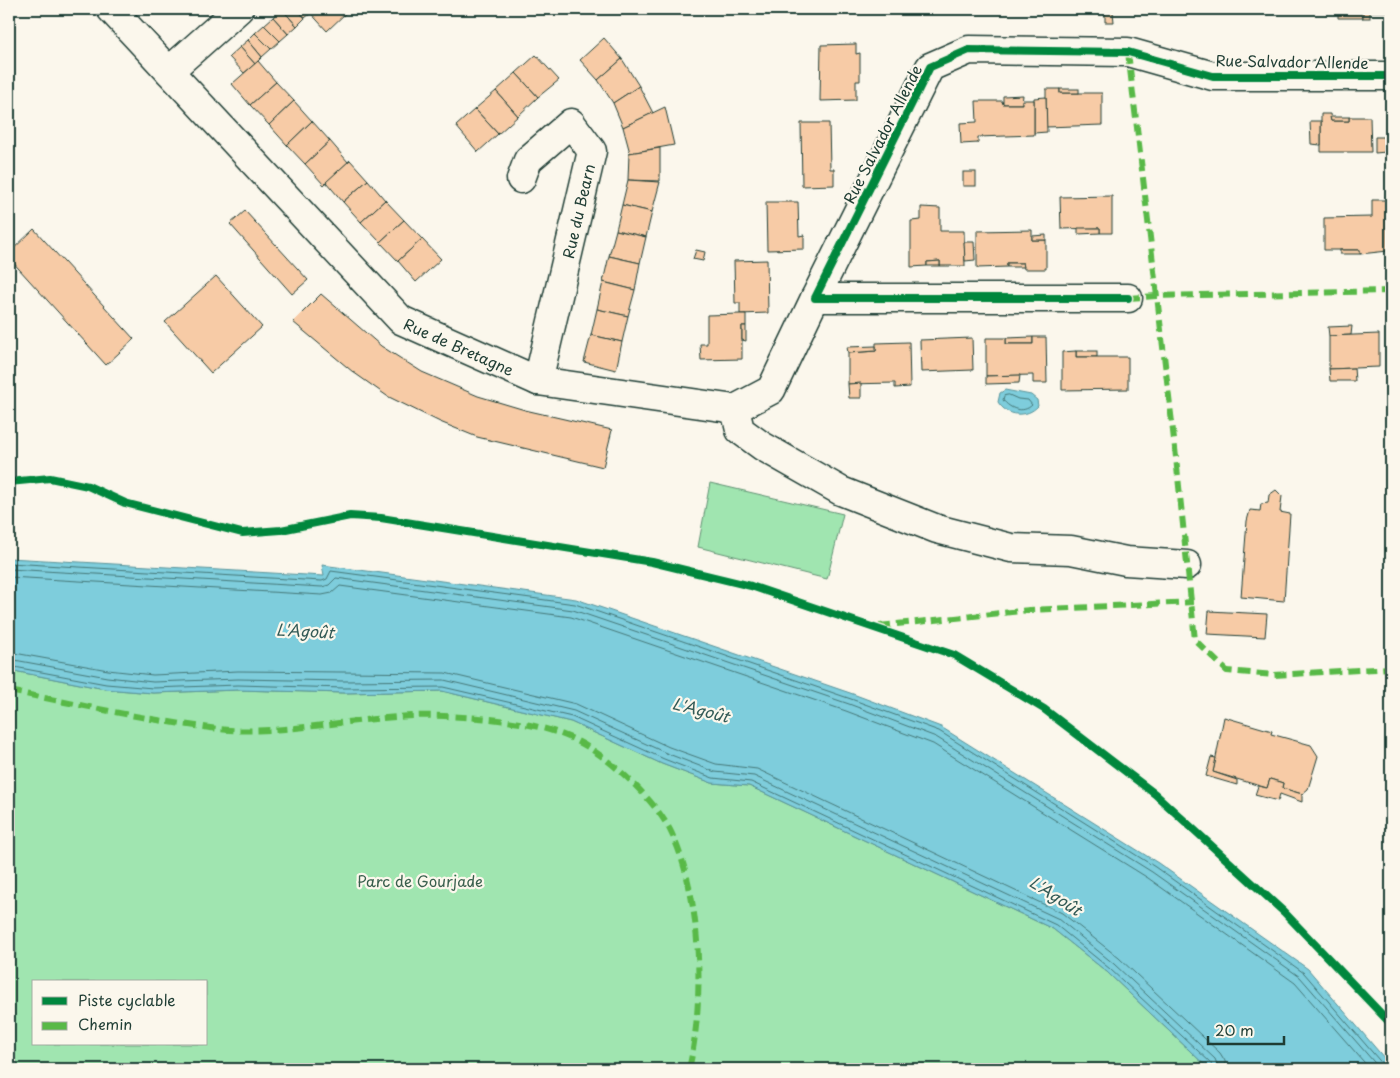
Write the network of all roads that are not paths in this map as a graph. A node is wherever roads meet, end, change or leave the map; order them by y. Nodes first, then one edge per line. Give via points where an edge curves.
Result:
1 (111, 9) edge
2 (239, 9) edge
3 (169, 71) junction
4 (1391, 76) edge
5 (521, 179) dead end
6 (815, 298) junction
7 (1128, 298) dead end
8 (538, 381) junction
9 (735, 410) junction
10 (1187, 565) dead end

1 - 3 street, Rue de Bretagne
2 - 3 street
3 - 8 street, Rue de Bretagne via 401,320
4 - 6 street, Rue Salvador Allende via 1213,76 1128,52 969,50 930,67
5 - 8 street, Rue du Bearn via 528,160 571,123 592,151
6 - 7 street
6 - 9 street via 771,390
8 - 9 street, Rue de Bretagne
9 - 10 street via 740,430 762,446 841,491 938,529 1010,548 1072,550 1126,561

